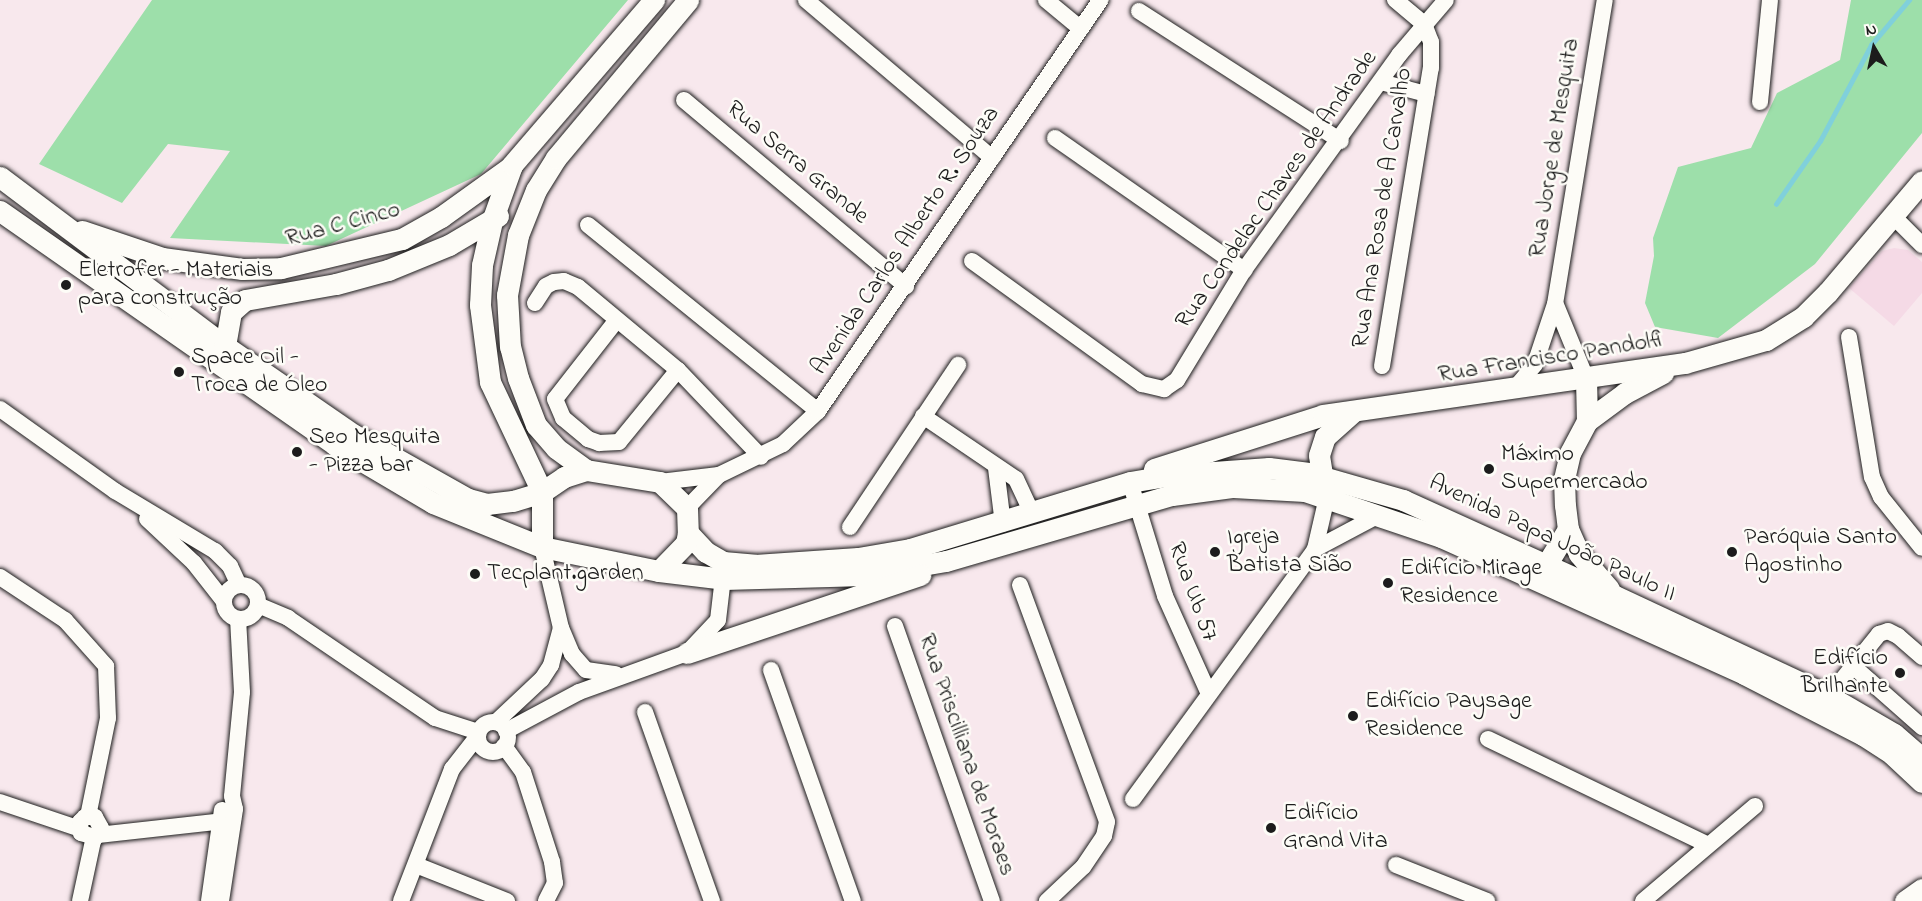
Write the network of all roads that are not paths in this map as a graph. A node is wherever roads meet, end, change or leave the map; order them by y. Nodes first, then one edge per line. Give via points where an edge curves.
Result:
1 (654, 0) edge
2 (688, 0) edge
3 (806, 0) edge
4 (1046, 0) edge
5 (1101, 0) edge
6 (1395, 0) edge
7 (1446, 0) edge
8 (1770, 0) edge
9 (1602, 4) edge
10 (1139, 11) dead end
11 (1424, 24) junction
12 (1081, 29) junction
13 (1381, 82) junction
14 (1426, 94) junction
15 (684, 100) dead end
16 (1760, 102) dead end
17 (1055, 138) dead end
18 (1341, 141) junction
19 (992, 158) junction
20 (512, 165) junction
21 (0, 177) edge
22 (1922, 181) edge
23 (536, 190) junction
24 (0, 211) edge
25 (1893, 216) junction
26 (492, 221) junction
27 (66, 225) junction
28 (588, 225) dead end
29 (1917, 233) edge
30 (449, 245) junction
31 (1922, 245) edge
32 (972, 261) dead end
33 (482, 266) junction
34 (1244, 270) junction
35 (906, 286) junction
36 (535, 303) dead end
37 (1555, 304) junction
38 (616, 321) junction
39 (1849, 337) dead end
40 (225, 346) junction
41 (1685, 363) junction
42 (958, 365) dead end
43 (1382, 366) dead end
44 (678, 370) junction
45 (1586, 378) junction
46 (1516, 387) junction
47 (0, 410) edge
48 (818, 411) junction
49 (1353, 412) junction
50 (923, 416) junction
51 (1587, 422) junction
52 (510, 428) junction
53 (761, 458) junction
54 (996, 468) junction
55 (586, 470) junction
56 (719, 475) junction
57 (1321, 475) junction
58 (660, 482) junction
59 (1130, 482) junction
60 (115, 491) junction
61 (542, 492) junction
62 (1327, 497) junction
63 (513, 501) junction
64 (1135, 504) junction
65 (687, 508) junction
66 (1032, 514) junction
67 (1379, 515) junction
68 (1003, 524) junction
69 (850, 527) dead end
70 (1568, 529) junction
71 (688, 533) junction
72 (542, 547) junction
73 (1922, 548) edge
74 (1315, 549) junction
75 (945, 561) junction
76 (724, 570) junction
77 (658, 572) junction
78 (1542, 573) junction
79 (0, 577) edge
80 (239, 585) junction
81 (1020, 585) dead end
82 (1615, 596) junction
83 (223, 600) junction
84 (258, 605) junction
85 (237, 619) junction
86 (895, 626) dead end
87 (561, 628) junction
88 (687, 653) junction
89 (1922, 657) edge
90 (1854, 668) junction
91 (771, 670) dead end
92 (625, 674) junction
93 (1209, 694) junction
94 (1829, 696) junction
95 (645, 712) dead end
96 (1922, 727) edge
97 (502, 733) junction
98 (1488, 739) dead end
99 (481, 740) junction
100 (1922, 758) edge
101 (1922, 782) edge
102 (1134, 799) dead end
103 (0, 802) edge
104 (1755, 806) dead end
105 (228, 811) junction
106 (91, 829) junction
107 (1708, 845) junction
108 (416, 865) junction
109 (1396, 865) dead end
110 (555, 884) junction
111 (1922, 889) edge
112 (71, 901) edge
113 (80, 901) edge
114 (209, 901) edge
115 (221, 901) edge
116 (401, 901) edge
117 (507, 901) edge
118 (546, 901) edge
119 (564, 901) edge
120 (712, 901) edge
121 (853, 901) edge
122 (992, 901) edge
123 (1047, 901) edge
124 (1487, 901) edge
125 (1642, 901) edge
126 (1905, 901) edge

1 - 20 street
2 - 23 street via 556,158
3 - 19 street
4 - 12 street
5 - 12 street, Avenida Carlos Alberto R. Souza
6 - 11 street
7 - 11 street, Rua Condelac Chaves de Andrade
8 - 16 street
9 - 37 street, Rua Jorge de Mesquita
10 - 18 street
11 - 13 street, Rua Condelac Chaves de Andrade
11 - 14 street, Rua Ana Rosa de A Carvalho via 1431,42
12 - 19 street, Avenida Carlos Alberto R. Souza
13 - 14 street
13 - 18 street, Rua Condelac Chaves de Andrade
14 - 43 street, Rua Ana Rosa de A Carvalho
15 - 35 street, Rua Serra Grande
17 - 34 street
18 - 34 street, Rua Condelac Chaves de Andrade
19 - 35 street, Avenida Carlos Alberto R. Souza
20 - 26 street
20 - 27 street, Rua C Cinco via 441,217 402,239 281,268 242,268 162,258
21 - 27 street
22 - 25 street, Rua Francisco Pandolfi
23 - 26 street, Rua C Cinco
23 - 55 street via 518,235 510,274 510,347 536,425 556,448
24 - 72 street via 335,445 434,502
25 - 29 street
25 - 41 street, Rua Francisco Pandolfi via 1828,292 1785,330 1756,343
26 - 30 street, Rua C Cinco
26 - 33 street
27 - 40 street
28 - 48 street
29 - 31 street
30 - 33 street
30 - 40 street, Rua C Cinco via 388,270 245,300 231,312
32 - 34 street, Rua Condelac Chaves de Andrade via 1142,384 1164,389 1177,380
33 - 52 street via 483,341 490,382
35 - 48 street, Avenida Carlos Alberto R. Souza
36 - 38 street via 546,286 564,281 578,287
37 - 45 street
37 - 46 street, Rua Jorge de Mesquita via 1535,364
38 - 44 street
38 - 44 street via 555,399 563,418 588,439 619,442
39 - 73 street via 1872,477 1881,497
40 - 63 street via 354,435 435,482 487,504
41 - 45 street, Rua Francisco Pandolfi
41 - 51 street via 1625,393
42 - 50 street
44 - 53 street
45 - 46 street, Rua Francisco Pandolfi
45 - 51 street
46 - 49 street, Rua Francisco Pandolfi
47 - 60 street
48 - 53 street, Avenida Carlos Alberto R. Souza via 801,431
49 - 57 street via 1325,437 1319,455
49 - 59 street, Rua Francisco Pandolfi via 1279,426 1155,468
50 - 54 street
50 - 69 street
51 - 70 street via 1570,453 1564,479
52 - 61 street via 530,461
52 - 63 street via 523,469
53 - 56 street, Avenida Carlos Alberto R. Souza
54 - 66 street via 1016,479
54 - 68 street
55 - 58 street
55 - 61 street via 564,477
56 - 58 street
56 - 65 street
57 - 59 street, Avenida Papa João Paulo II via 1269,468
57 - 62 street
57 - 78 street, Avenida Papa João Paulo II via 1403,500
58 - 65 street
59 - 64 street, Rua Ub 57
59 - 66 street
60 - 80 street via 215,551 230,566
60 - 83 street via 178,546
61 - 63 street
61 - 72 street
62 - 64 street, Avenida Papa João Paulo II via 1305,491 1233,487
62 - 67 street, Avenida Papa João Paulo II
62 - 74 street
64 - 75 street, Avenida Papa João Paulo II
64 - 93 street, Rua Ub 57 via 1165,596
65 - 71 street
66 - 68 street
67 - 74 street
67 - 78 street, Avenida Papa João Paulo II
68 - 76 street via 910,549 858,558
70 - 78 street
70 - 82 street via 1580,554
71 - 76 street
71 - 77 street via 673,559
72 - 77 street
72 - 87 street
74 - 93 street
75 - 76 street via 864,575
75 - 88 street via 916,577
76 - 77 street
76 - 88 street via 718,620
78 - 82 street, Avenida Papa João Paulo II
78 - 101 street, Avenida Papa João Paulo II via 1833,717 1892,754
79 - 106 street via 65,620 106,666 108,718
80 - 83 street via 229,590
80 - 84 street via 254,591
81 - 123 street via 1107,822 1104,836 1083,867
82 - 94 street, Avenida Papa João Paulo II
83 - 85 street via 225,611
84 - 85 street via 251,616
84 - 99 street via 288,618 435,718
85 - 105 street via 242,692
86 - 122 street, Rua Priscilliana de Moraes
87 - 92 street via 572,654 586,670
87 - 97 street via 551,665
88 - 92 street
89 - 90 street via 1888,631 1879,634
90 - 94 street
90 - 96 street
91 - 121 street
92 - 97 street via 558,702
93 - 102 street
94 - 100 street, Avenida Papa João Paulo II via 1894,734
95 - 120 street
97 - 99 street
97 - 99 street via 483,725
97 - 110 street via 523,772 552,862
98 - 107 street
99 - 108 street via 452,769
103 - 106 street
104 - 107 street
105 - 106 street
105 - 114 street
105 - 115 street
106 - 112 street
106 - 113 street
107 - 125 street
108 - 116 street
108 - 117 street
109 - 124 street
110 - 118 street
110 - 119 street
111 - 126 street

